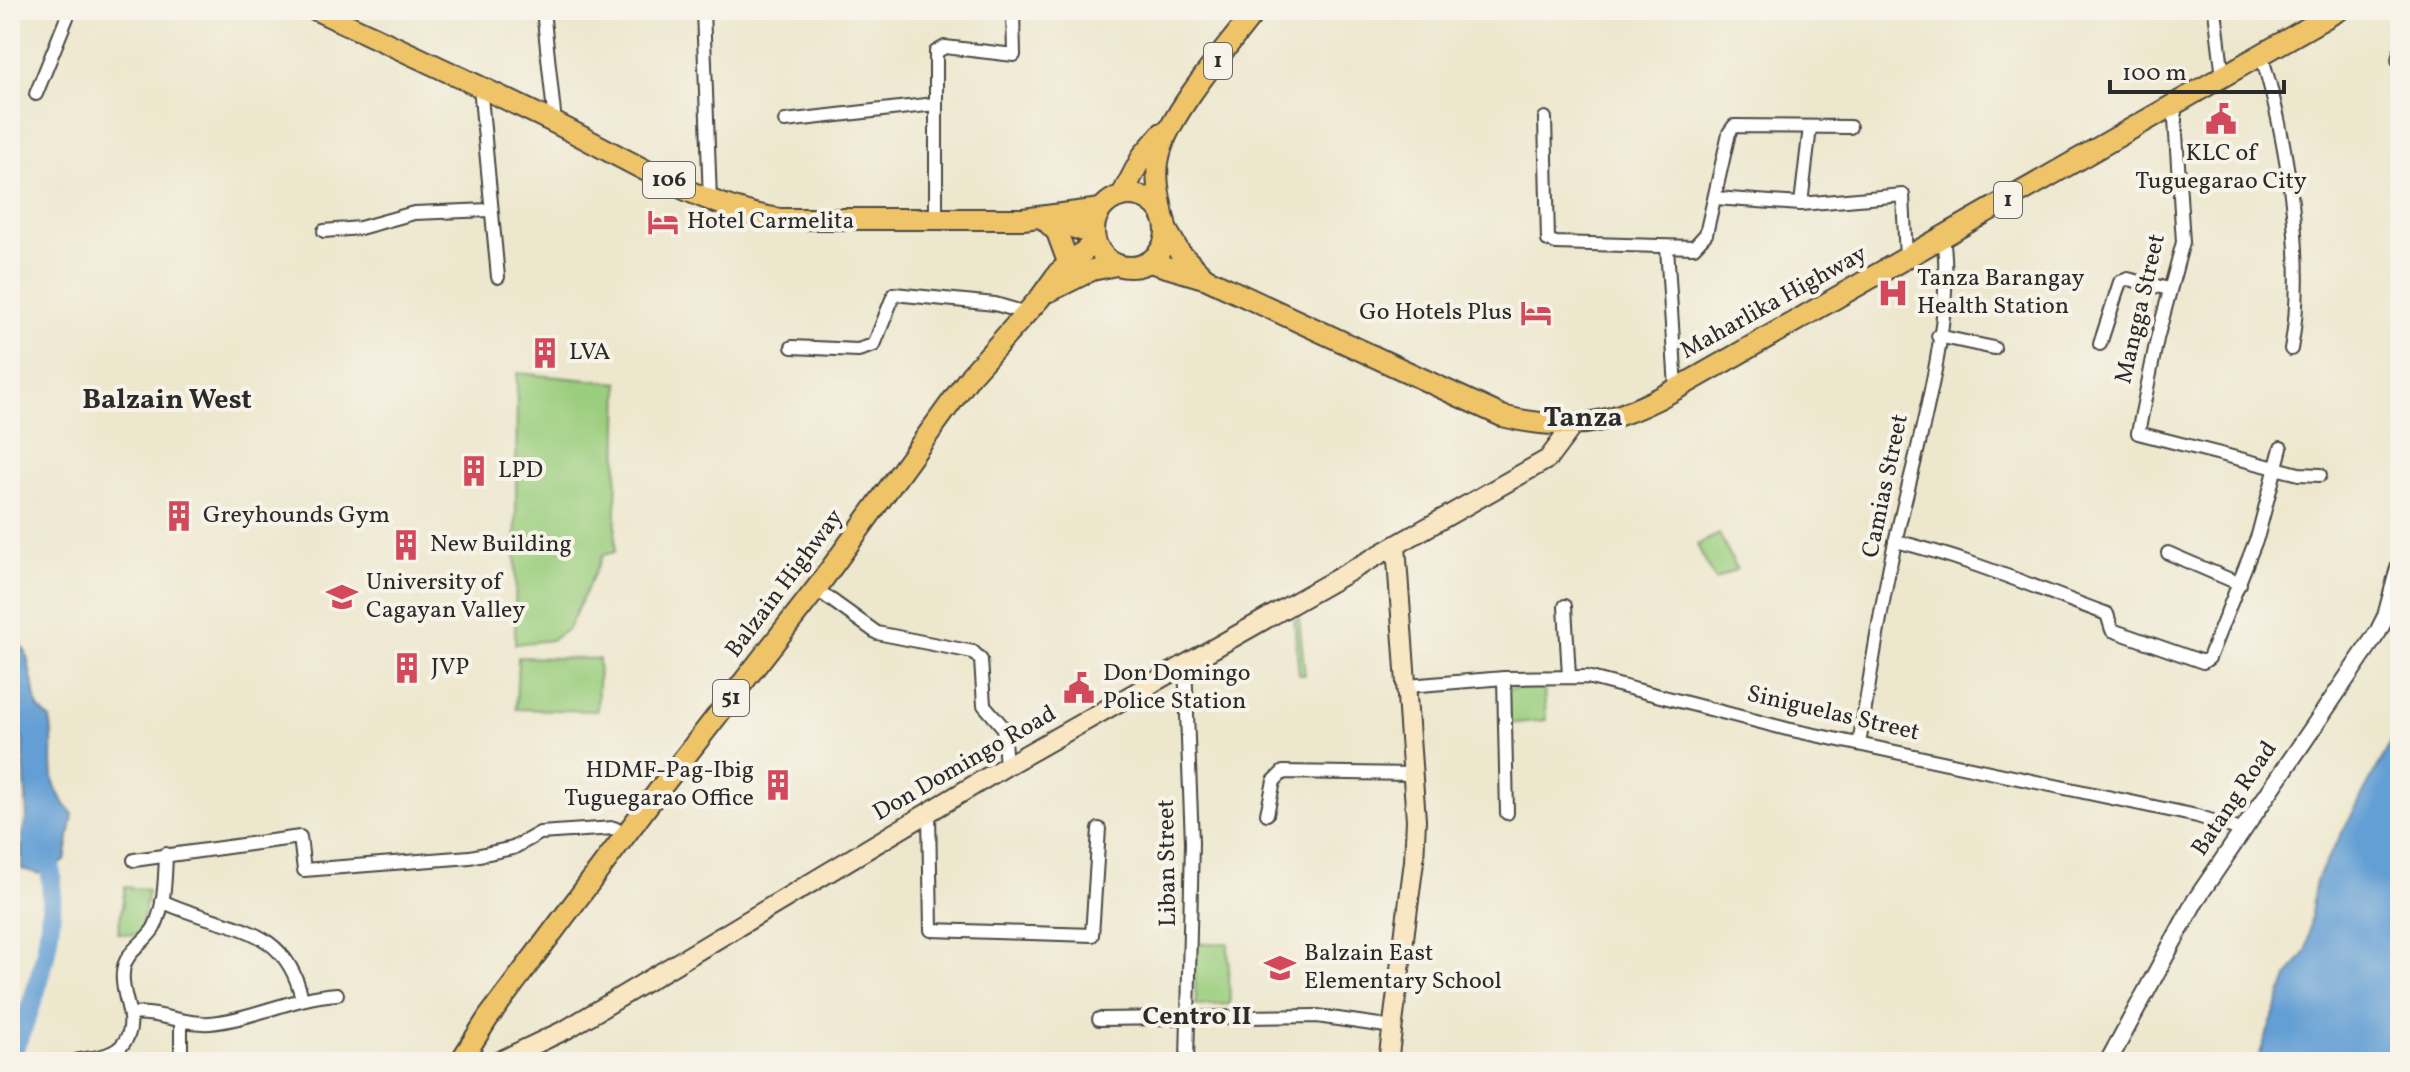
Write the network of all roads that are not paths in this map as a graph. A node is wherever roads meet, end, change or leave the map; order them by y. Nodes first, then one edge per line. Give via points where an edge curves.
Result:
1 (70, 10) edge
2 (316, 10) edge
3 (543, 10) edge
4 (703, 10) edge
5 (1013, 10) edge
6 (1256, 10) edge
7 (2215, 10) edge
8 (2339, 10) edge
9 (2261, 54) junction
10 (2223, 77) junction
11 (480, 86) junction
12 (36, 94) dead end
13 (2174, 103) junction
14 (935, 104) junction
15 (1181, 112) junction
16 (1545, 118) dead end
17 (785, 121) dead end
18 (555, 123) junction
19 (1810, 127) junction
20 (1850, 127) dead end
21 (1122, 195) junction
22 (1715, 198) junction
23 (710, 200) junction
24 (1801, 204) junction
25 (1101, 209) junction
26 (490, 210) junction
27 (1042, 217) junction
28 (936, 219) junction
29 (1164, 222) junction
30 (324, 231) dead end
31 (1943, 237) junction
32 (1094, 238) junction
33 (1667, 247) junction
34 (1906, 259) junction
35 (1068, 262) junction
36 (1149, 262) junction
37 (1116, 265) junction
38 (498, 277) dead end
39 (1207, 279) junction
40 (2169, 289) junction
41 (1033, 306) junction
42 (1938, 336) junction
43 (2100, 344) dead end
44 (792, 347) dead end
45 (1994, 348) dead end
46 (2291, 349) dead end
47 (1676, 388) junction
48 (1572, 427) junction
49 (2281, 448) dead end
50 (2277, 468) junction
51 (2320, 475) dead end
52 (1895, 541) junction
53 (1396, 546) junction
54 (2168, 553) dead end
55 (2400, 564) edge
56 (2240, 584) junction
57 (816, 589) junction
58 (1565, 606) dead end
59 (1185, 663) junction
60 (1569, 676) junction
61 (1504, 678) junction
62 (1408, 686) junction
63 (1859, 744) junction
64 (1006, 766) junction
65 (1413, 774) junction
66 (929, 812) junction
67 (1507, 813) dead end
68 (1267, 814) dead end
69 (1099, 829) dead end
70 (2244, 831) junction
71 (627, 835) junction
72 (166, 854) junction
73 (134, 860) dead end
74 (162, 901) junction
75 (337, 994) dead end
76 (302, 999) junction
77 (131, 1014) junction
78 (488, 1018) junction
79 (1099, 1019) dead end
80 (1189, 1019) junction
81 (181, 1021) junction
82 (1393, 1027) junction
83 (72, 1062) edge
84 (181, 1062) edge
85 (445, 1062) edge
86 (460, 1062) edge
87 (498, 1062) edge
88 (1187, 1062) edge
89 (1388, 1062) edge
90 (2108, 1062) edge

1 - 12 street
2 - 11 main road, 106
3 - 18 street
4 - 23 street
5 - 14 street via 1014,55 945,47 936,52
6 - 15 main road, Maharlika Highway / 1
7 - 10 street
8 - 9 main road, Maharlika Highway / 1
9 - 10 main road, Maharlika Highway / 1
9 - 46 street via 2281,143 2297,269
10 - 13 main road, Maharlika Highway / 1
11 - 18 main road, 106
11 - 26 street
13 - 31 main road, Maharlika Highway / 1
13 - 40 street, Mangga Street via 2183,242
14 - 17 street
14 - 28 street
15 - 21 main road, Maharlika Highway / 1 via 1143,155
15 - 29 main road, Maharlika Highway / 1 via 1160,152 1157,182
16 - 33 street via 1548,240
18 - 23 main road, 106
19 - 20 street
19 - 22 street via 1734,126
19 - 24 street
21 - 25 main road, 1
21 - 29 main road, 1 via 1145,198
22 - 24 street
22 - 33 street via 1699,245
23 - 28 main road, 106 via 780,219
24 - 34 street via 1903,195
25 - 27 main road, 106
25 - 32 main road
26 - 30 street via 414,213 360,228
26 - 38 street
27 - 28 main road, 106
27 - 32 main road, 106
27 - 35 main road via 1057,232
29 - 36 main road via 1161,251
29 - 39 main road, Maharlika Highway / 1 via 1180,253
31 - 34 main road, Maharlika Highway / 1
31 - 42 street, Camias Street via 1947,273
32 - 35 main road, 51
32 - 37 main road
33 - 47 street
34 - 47 main road, Maharlika Highway / 1
35 - 41 main road, 51
36 - 37 main road, 1
36 - 39 main road, Maharlika Highway / 1
37 - 41 main road, 51 via 1064,282
39 - 48 main road, Maharlika Highway / 1 via 1502,416
40 - 43 street via 2128,279 2120,282
40 - 50 street, Mangga Street via 2136,430 2143,437
41 - 44 street via 894,294 878,341 866,349
41 - 57 main road, Balzain Highway / 51 via 976,368
42 - 45 street
42 - 52 street, Camias Street
47 - 48 main road, Maharlika Highway / 1 via 1616,418
48 - 53 main road, Don Domingo Road via 1548,459
49 - 50 street
50 - 51 street
50 - 56 street
52 - 56 street via 2010,575 2107,614 2112,630 2199,662 2209,658
52 - 63 street, Camias Street
53 - 59 main road, Don Domingo Road
53 - 62 main road
54 - 56 street
55 - 70 street, Batang Road via 2378,632
57 - 64 street via 877,633 973,652 981,660 984,705 1003,727
57 - 71 main road, Balzain Highway / 51
58 - 60 street
59 - 64 main road, Don Domingo Road
59 - 80 street, Liban Street via 1192,842
60 - 61 street, Siniguelas Street
60 - 63 street, Siniguelas Street
61 - 62 street, Siniguelas Street
61 - 67 street
62 - 65 main road
63 - 70 street, Siniguelas Street via 2197,816
64 - 66 main road, Don Domingo Road
65 - 68 street via 1283,772 1274,781
65 - 82 main road via 1414,861
66 - 69 street via 931,930 1092,935
66 - 87 main road, Don Domingo Road via 567,1029
70 - 90 street, Batang Road via 2166,948
71 - 72 street via 614,828 540,833 482,856 304,870 300,837
71 - 78 main road, Balzain Highway / 51
72 - 73 street
72 - 74 street
74 - 76 street via 273,943 293,967
74 - 77 street via 153,928 125,961 122,982
75 - 76 street
76 - 81 street via 224,1021
77 - 81 street via 148,1012
77 - 83 street via 121,1047
78 - 85 main road, Balzain Highway / 51 via 470,1030
78 - 86 main road, Balzain Highway / 51
79 - 80 street
80 - 82 street via 1317,1016
80 - 88 street, Liban Street
81 - 84 street
82 - 89 main road

